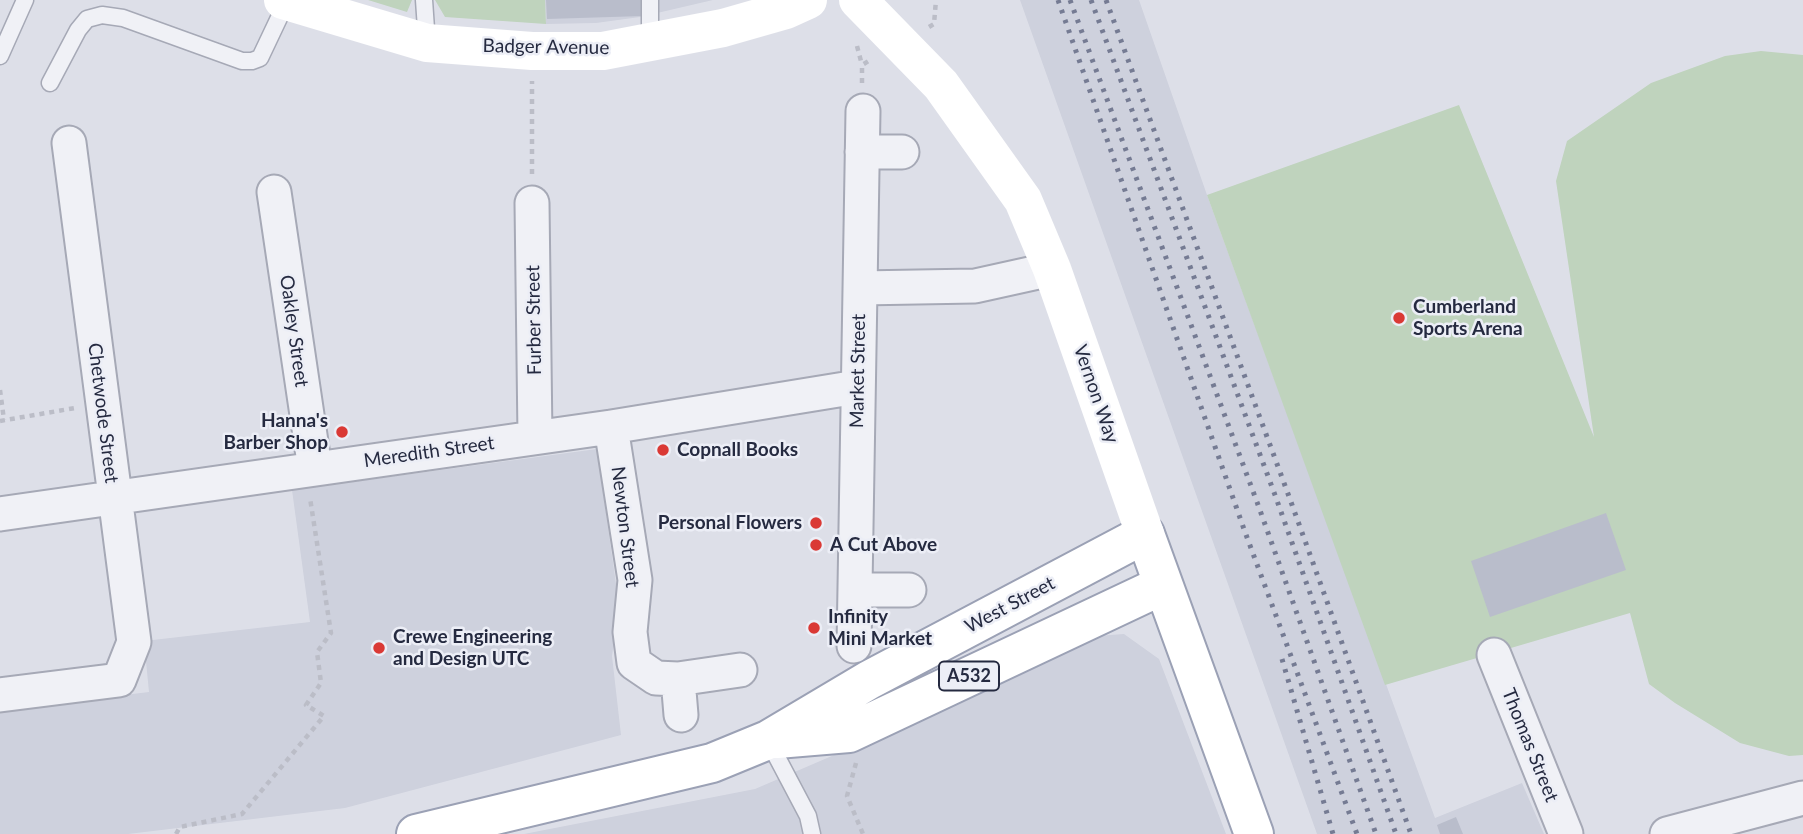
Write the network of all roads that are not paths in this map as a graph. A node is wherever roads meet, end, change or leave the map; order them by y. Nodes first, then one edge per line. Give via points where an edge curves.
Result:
1 (25, 0) edge
2 (424, 0) edge
3 (650, 0) edge
4 (808, 0) edge
5 (858, 0) edge
6 (285, 1) edge
7 (650, 42) junction
8 (427, 43) junction
9 (0, 56) edge
10 (50, 83) dead end
11 (863, 111) dead end
12 (69, 143) dead end
13 (862, 152) junction
14 (902, 152) dead end
15 (274, 192) dead end
16 (532, 203) road end
17 (1052, 269) junction
18 (859, 288) junction
19 (857, 387) junction
20 (611, 427) junction
21 (535, 437) junction
22 (310, 469) junction
23 (114, 498) junction
24 (0, 514) edge
25 (1145, 534) junction
26 (1163, 585) junction
27 (855, 590) junction
28 (909, 590) dead end
29 (853, 646) dead end
30 (1494, 655) dead end
31 (740, 670) dead end
32 (678, 679) junction
33 (0, 695) edge
34 (681, 715) dead end
35 (768, 740) junction
36 (1803, 798) edge
37 (416, 834) edge
38 (811, 834) edge
39 (1254, 834) edge
40 (1566, 834) edge
41 (1667, 834) edge

1 - 9 lane
2 - 8 lane
3 - 7 lane
4 - 7 main road, Badger Avenue via 723,28
5 - 17 main road, Vernon Way via 941,85 1023,200
6 - 8 main road, Badger Avenue
6 - 10 lane via 260,58 252,61 123,18 102,15 87,19
7 - 8 main road, Badger Avenue via 603,51
11 - 13 street, Market Street
12 - 23 street, Chetwode Street
13 - 14 street
13 - 18 street, Market Street
15 - 22 street, Oakley Street
16 - 21 street, Furber Street
17 - 18 street via 975,286
17 - 25 main road, Vernon Way
18 - 19 street, Market Street
19 - 20 street, Meredith Street
19 - 27 street, Market Street
20 - 21 street, Meredith Street
20 - 32 street, Newton Street via 635,580 630,632 634,663 656,678
21 - 22 street, Meredith Street
22 - 23 street, Meredith Street
23 - 24 street, Meredith Street
23 - 33 street, Chetwode Street via 134,642 119,680
25 - 26 main road, Vernon Way
25 - 35 main road, West Street / A532 via 869,680
26 - 35 main road, West Street / A532 via 849,733
26 - 39 main road, Vernon Way
27 - 28 street
27 - 29 street, Market Street
30 - 40 street, Thomas Street
31 - 32 street, Newton Street
32 - 34 street
35 - 37 main road, West Street / A532 via 712,763
35 - 38 lane via 808,816
36 - 41 street

